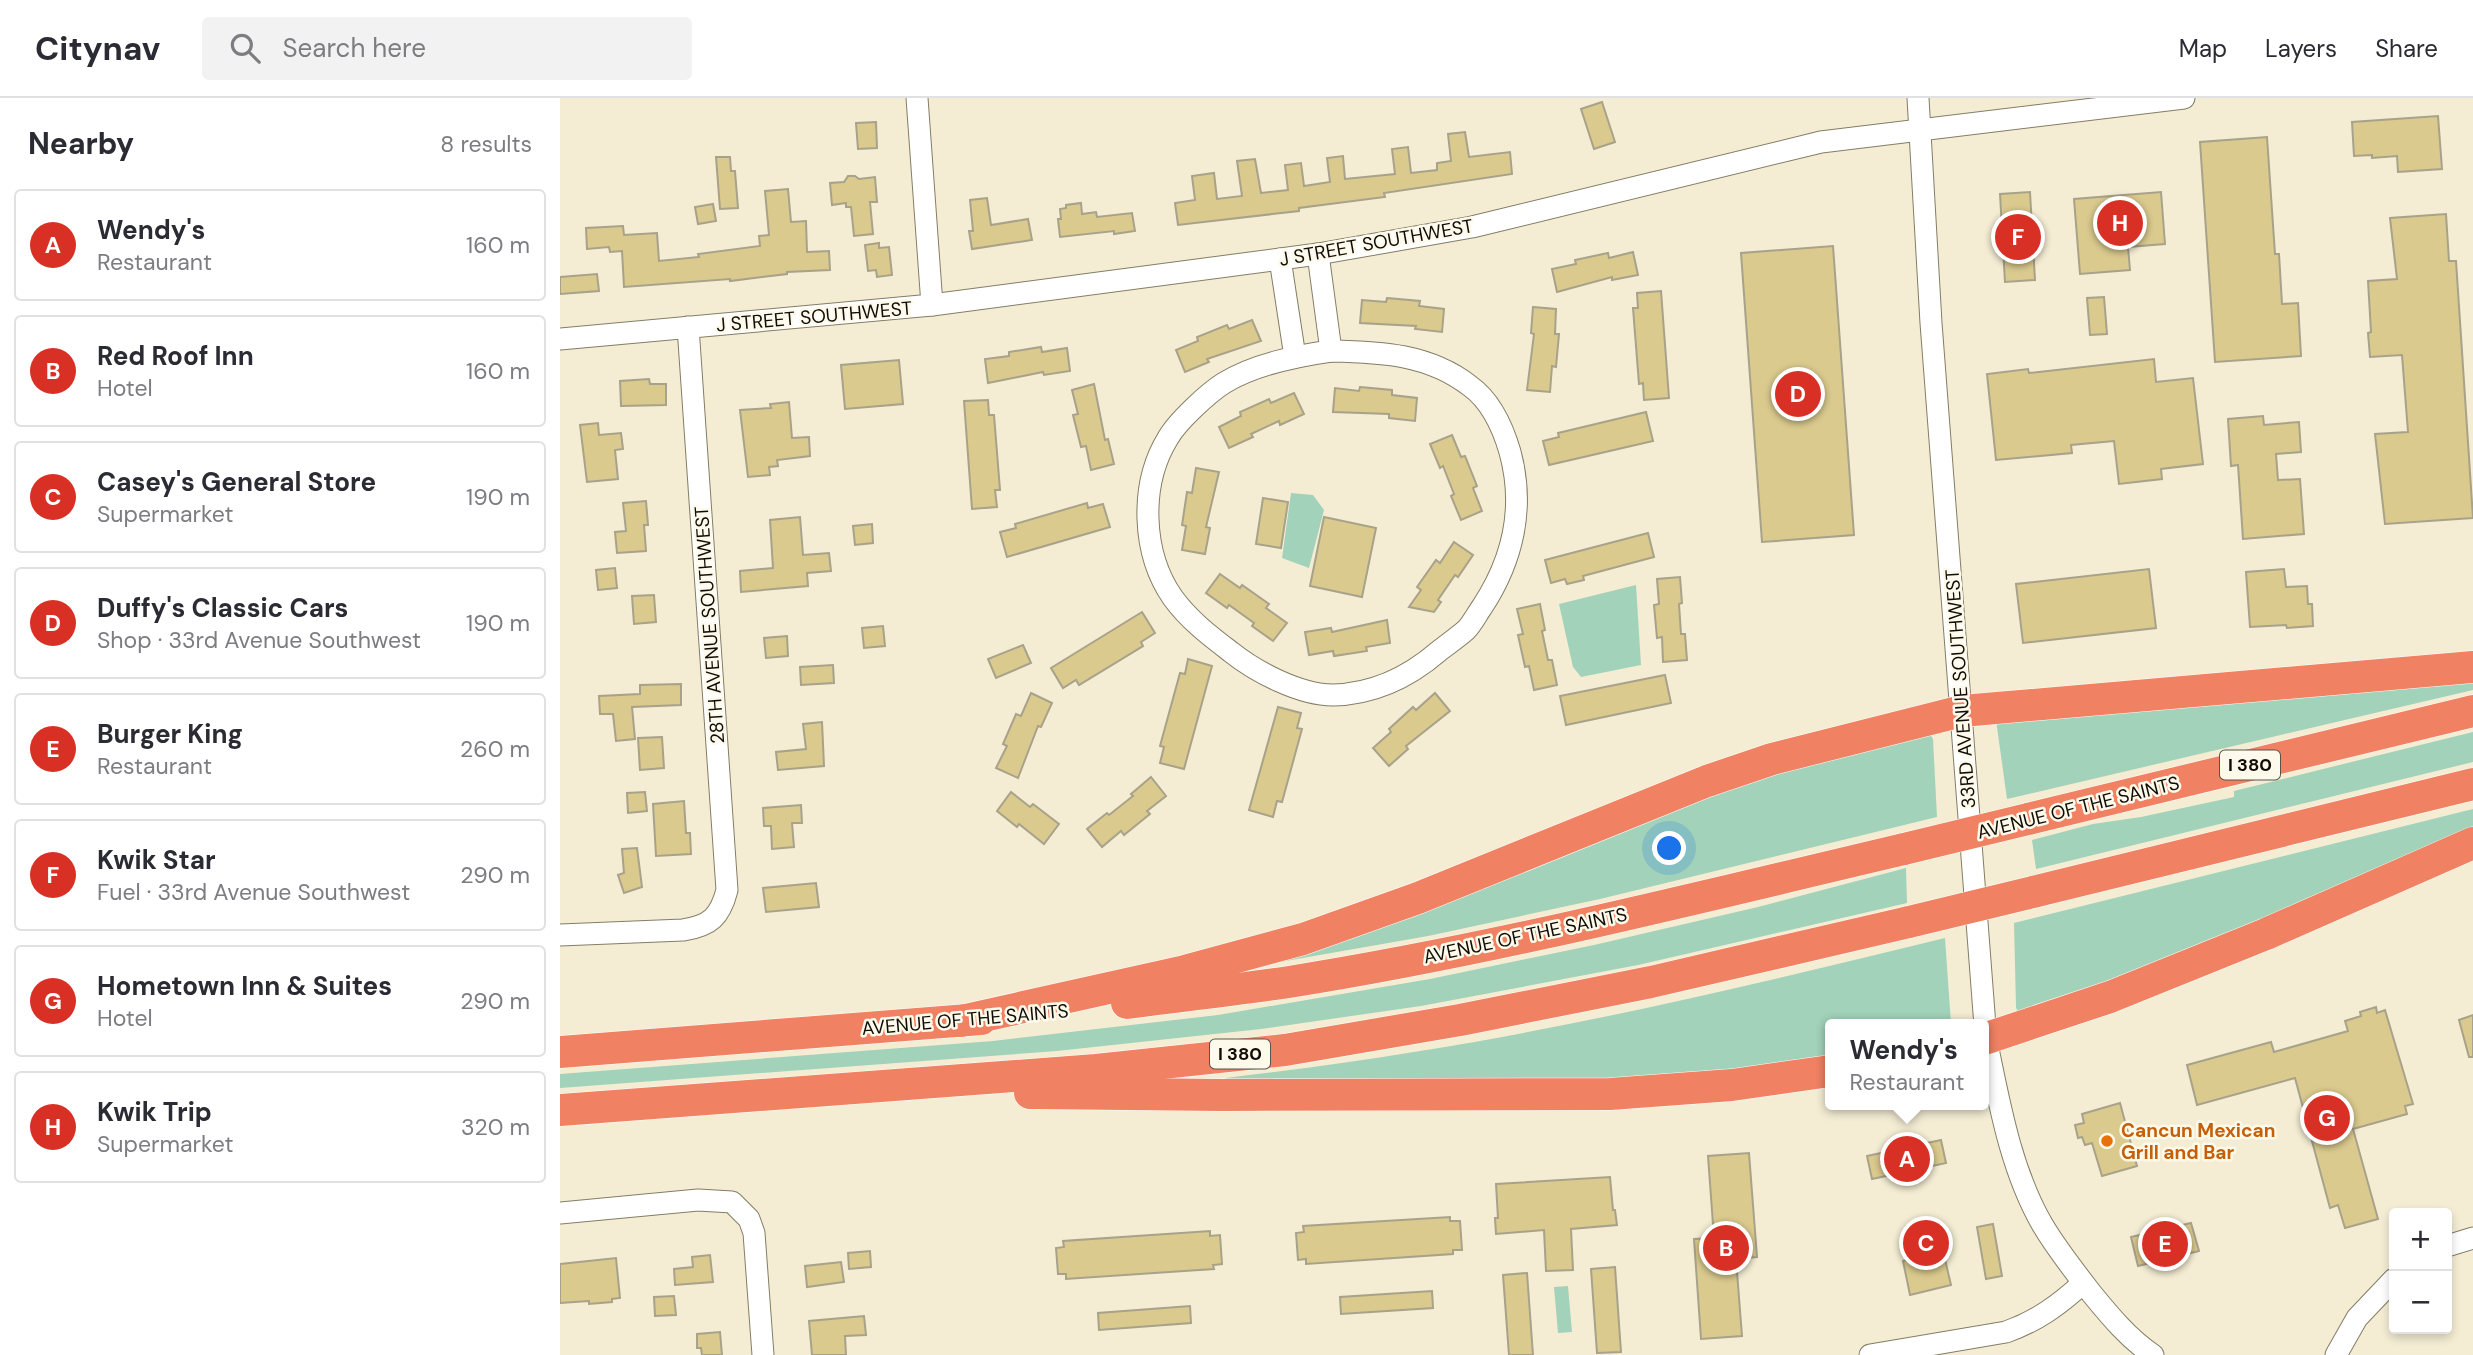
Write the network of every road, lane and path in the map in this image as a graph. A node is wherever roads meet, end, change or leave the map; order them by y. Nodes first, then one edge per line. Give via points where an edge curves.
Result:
1 (917, 98) edge
2 (1918, 98) edge
3 (2184, 98) edge
4 (1920, 129) junction
5 (1318, 254) junction
6 (1280, 259) junction
7 (932, 305) junction
8 (688, 327) junction
9 (560, 339) edge
10 (1331, 352) junction
11 (1295, 357) junction
12 (2473, 667) edge
13 (1962, 711) junction
14 (2473, 711) edge
15 (2473, 784) edge
16 (2473, 843) edge
17 (560, 935) edge
18 (1984, 1019) edge
19 (961, 1021) junction
20 (1989, 1038) edge
21 (560, 1052) edge
22 (1989, 1057) edge
23 (1825, 1072) edge
24 (808, 1091) junction
25 (560, 1110) edge
26 (560, 1213) edge
27 (2473, 1238) edge
28 (2452, 1244) edge
29 (2083, 1283) junction
30 (2389, 1284) edge
31 (763, 1355) edge
32 (1870, 1355) edge
33 (2153, 1355) edge
34 (2336, 1355) edge

1 - 7 street
2 - 4 street, 33RD AVENUE SOUTHWEST
3 - 4 street, J STREET SOUTHWEST
4 - 5 street, J STREET SOUTHWEST via 1821,142 1472,227
4 - 13 street, 33RD AVENUE SOUTHWEST
5 - 6 street, J STREET SOUTHWEST
5 - 10 street
6 - 7 street, J STREET SOUTHWEST
6 - 11 street
7 - 8 street, J STREET SOUTHWEST
8 - 9 street, J STREET SOUTHWEST
8 - 17 street, 28TH AVENUE SOUTHWEST via 727,890 723,907 700,928
10 - 11 street
10 - 11 street via 1411,356 1472,387 1490,406 1505,437 1516,472 1517,515 1511,550 1496,587 1468,629 1416,670 1379,688 1331,695 1290,686 1254,670 1201,629 1173,598 1153,559 1149,534 1151,486 1168,437 1205,397 1225,383
12 - 13 highway
13 - 18 street, 33RD AVENUE SOUTHWEST
13 - 19 highway via 1772,759 1707,781 1418,898 1303,939 1185,971
14 - 19 highway, AVENUE OF THE SAINTS / I 380, bridge via 1904,849 1459,950 1290,981
15 - 24 highway, I 380, bridge via 1909,922 1651,982 1460,1020 1285,1050 1096,1070
16 - 20 highway via 2110,997
19 - 21 highway, AVENUE OF THE SAINTS / I 380
22 - 29 street, 33RD AVENUE SOUTHWEST via 2022,1178 2042,1223
23 - 24 highway via 1732,1086 1611,1094
24 - 25 highway, I 380
26 - 31 street via 732,1202 750,1219 754,1233
27 - 28 street
29 - 32 street via 2027,1325
29 - 33 street, 33RD AVENUE SOUTHWEST via 2110,1317
30 - 34 street via 2357,1318

